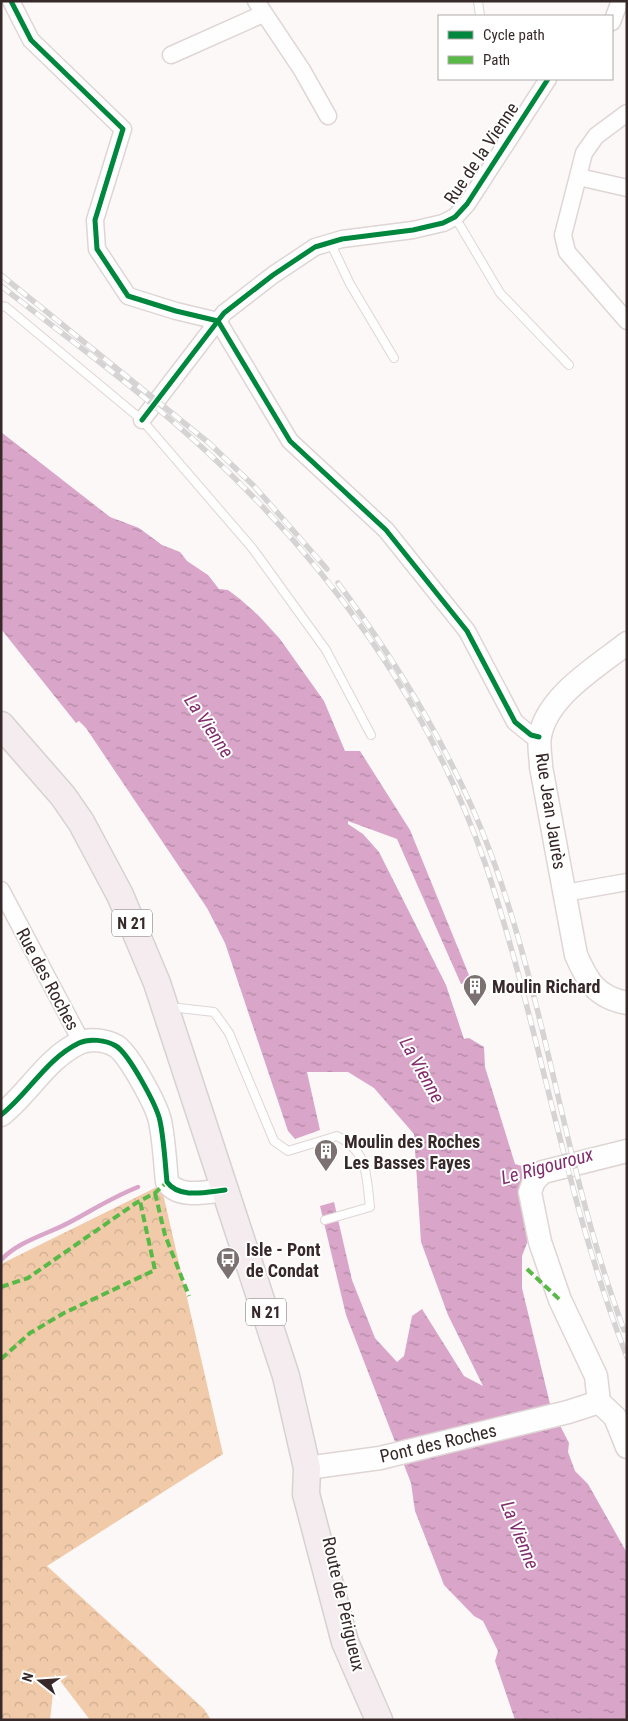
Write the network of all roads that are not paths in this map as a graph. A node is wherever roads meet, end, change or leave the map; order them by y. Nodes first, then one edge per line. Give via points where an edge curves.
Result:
1 (11, 1) edge
2 (478, 1) edge
3 (620, 1) edge
4 (259, 7) edge
5 (480, 15) edge
6 (613, 19) edge
7 (172, 55) dead end
8 (547, 80) edge
9 (627, 114) edge
10 (328, 116) dead end
11 (579, 177) junction
12 (627, 188) edge
13 (455, 217) junction
14 (330, 242) junction
15 (1, 306) edge
16 (218, 321) junction
17 (627, 321) edge
18 (394, 358) dead end
19 (570, 366) dead end
20 (142, 420) junction
21 (627, 643) edge
22 (1, 725) edge
23 (371, 735) dead end
24 (539, 737) junction
25 (627, 882) edge
26 (1, 890) edge
27 (565, 894) junction
28 (627, 1003) edge
29 (165, 1006) junction
30 (81, 1041) junction
31 (1, 1115) edge
32 (627, 1151) edge
33 (225, 1190) junction
34 (325, 1220) dead end
35 (599, 1402) junction
36 (627, 1447) edge
37 (307, 1468) junction
38 (378, 1720) edge

1 - 16 street via 31,40 123,129 95,220 97,249 128,296 176,312
2 - 5 lane
3 - 6 street
4 - 7 street
4 - 10 street via 302,70
8 - 13 street, Rue de la Vienne via 467,204
9 - 11 street via 596,136 584,153
11 - 12 street
11 - 17 street via 563,235 567,252
13 - 14 street, Rue de la Vienne via 413,230
13 - 19 lane via 500,293
14 - 16 street, Rue de la Vienne via 315,247 273,275
14 - 18 lane via 350,284
15 - 20 lane
16 - 20 street, Rue de la Vienne
16 - 24 street via 290,441 386,530 466,631 515,722 531,735
20 - 23 lane via 253,549 326,650
21 - 24 street, Rue Jean Jaurès via 559,698 546,717
22 - 29 main road, N 21 via 63,796 81,822 120,895
24 - 27 street, Rue Jean Jaurès via 541,767
25 - 27 street
26 - 30 street, Rue des Roches
27 - 28 street, Rue Jean Jaurès via 576,955 588,982 602,994
29 - 33 main road, N 21
29 - 34 lane via 214,1012 229,1033 274,1141 288,1151 336,1136 353,1144 365,1166 370,1207
30 - 31 street via 53,1061
30 - 33 street via 104,1041 125,1055 160,1120 167,1182 171,1187 182,1192
32 - 35 street via 543,1172 534,1181 530,1192 543,1250 560,1300 596,1376
33 - 37 main road, N 21 via 286,1376
35 - 36 street via 615,1417
35 - 37 street, Pont des Roches via 380,1458
37 - 38 main road, Route de Périgueux / N 21 via 306,1494 345,1642

